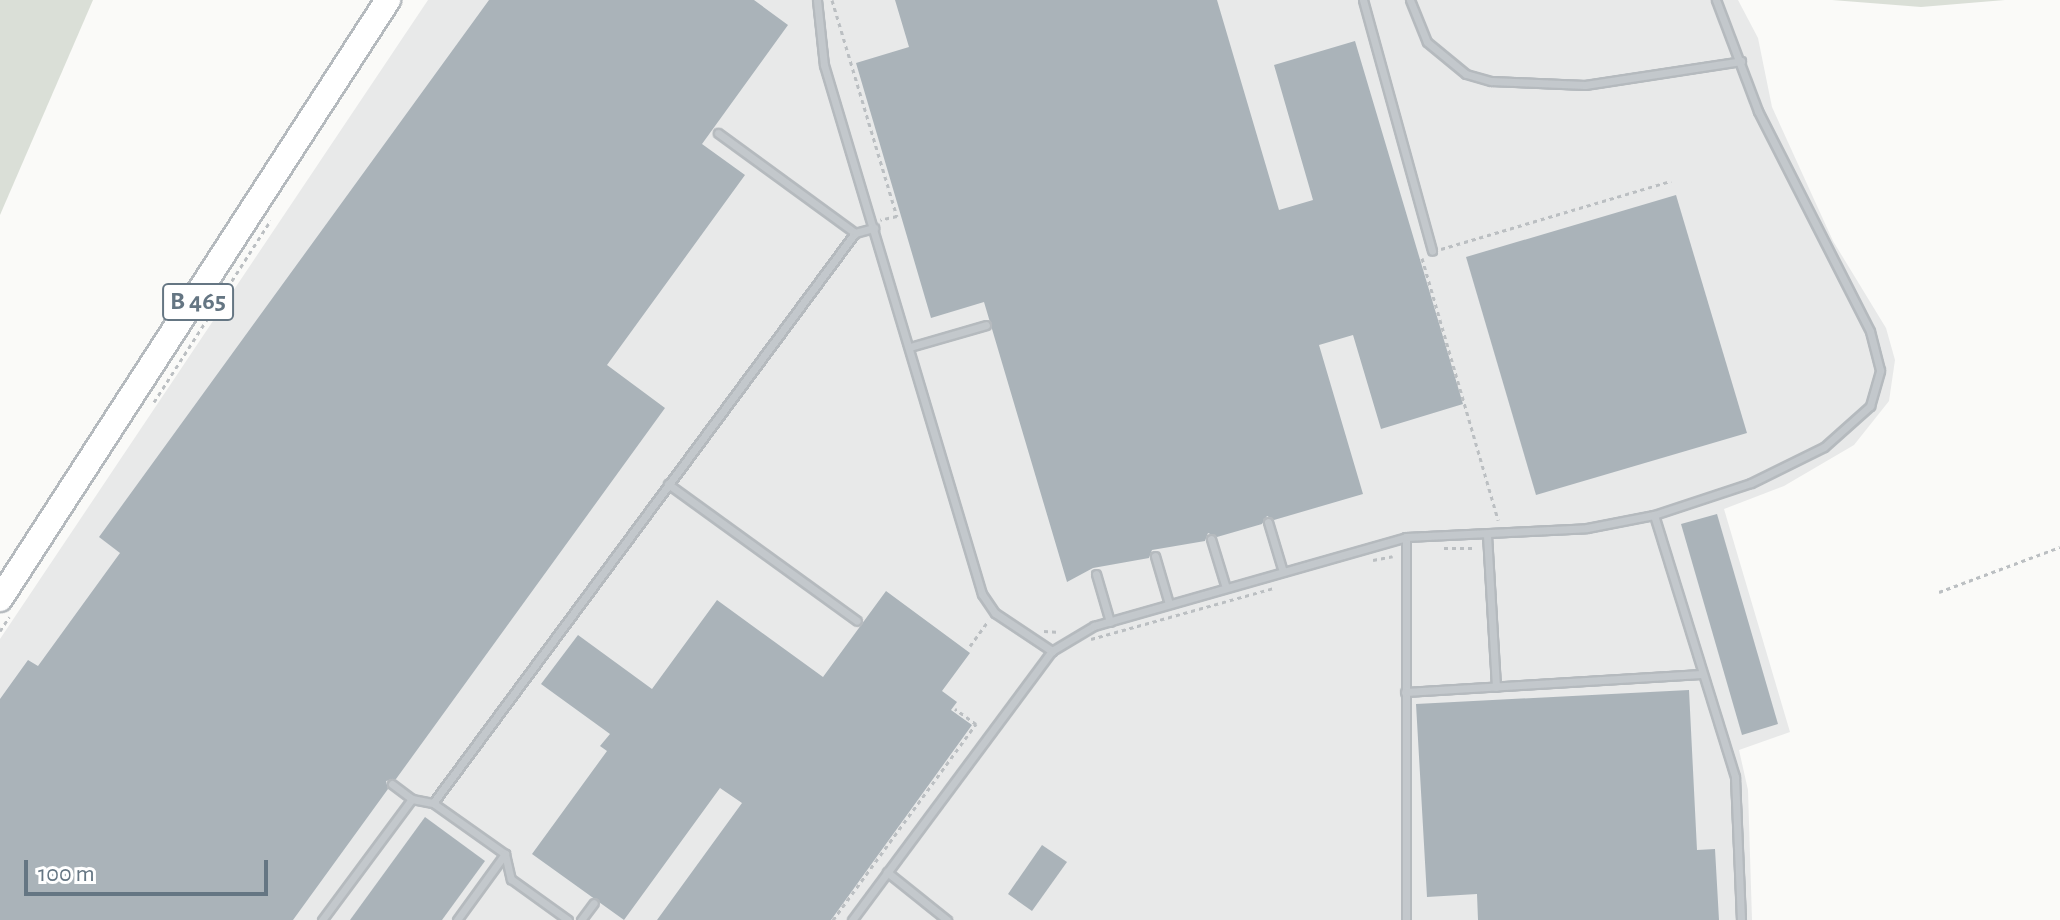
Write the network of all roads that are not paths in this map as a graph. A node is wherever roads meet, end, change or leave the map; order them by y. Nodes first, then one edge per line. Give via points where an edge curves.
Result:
1 (388, 0) edge
2 (817, 0) edge
3 (1363, 0) edge
4 (1410, 0) edge
5 (1716, 0) edge
6 (1741, 61) junction
7 (718, 133) dead end
8 (873, 225) junction
9 (855, 233) junction
10 (1432, 251) road end
11 (986, 325) dead end
12 (910, 347) junction
13 (668, 484) junction
14 (1654, 515) junction
15 (1268, 522) dead end
16 (1487, 535) junction
17 (1406, 537) junction
18 (1211, 539) dead end
19 (1155, 556) dead end
20 (1283, 572) junction
21 (1096, 574) dead end
22 (1226, 588) junction
23 (0, 599) edge
24 (1169, 604) junction
25 (857, 621) dead end
26 (1110, 622) junction
27 (1052, 651) junction
28 (1701, 674) junction
29 (1496, 687) junction
30 (1405, 692) junction
31 (392, 784) dead end
32 (412, 799) junction
33 (433, 803) junction
34 (505, 854) junction
35 (887, 872) junction
36 (594, 903) dead end
37 (322, 920) edge
38 (457, 920) edge
39 (568, 920) edge
40 (581, 920) edge
41 (852, 920) edge
42 (947, 920) edge
43 (1406, 920) edge
44 (1741, 920) edge

1 - 23 main road, B 465
2 - 8 lane via 824,65
3 - 10 lane
4 - 6 lane via 1427,42 1466,74 1491,81 1585,85
5 - 6 lane
6 - 14 lane via 1815,230 1870,331 1877,389 1860,419 1824,447 1751,483
7 - 9 lane
8 - 9 lane
8 - 12 lane
9 - 13 lane
11 - 12 lane
12 - 27 lane via 982,594 995,613
13 - 25 lane
13 - 33 lane
14 - 16 lane
14 - 28 lane
15 - 20 lane
16 - 17 lane
16 - 29 lane
17 - 20 lane
17 - 30 lane
18 - 22 lane
19 - 24 lane
20 - 22 lane
21 - 26 lane
22 - 24 lane
24 - 26 lane
26 - 27 lane
27 - 35 lane
28 - 29 lane
28 - 44 lane via 1735,777
29 - 30 lane
30 - 43 lane
31 - 32 lane
32 - 33 lane
32 - 37 lane
33 - 34 lane
34 - 38 lane
34 - 39 lane via 511,879
35 - 41 lane
35 - 42 lane
36 - 40 lane

